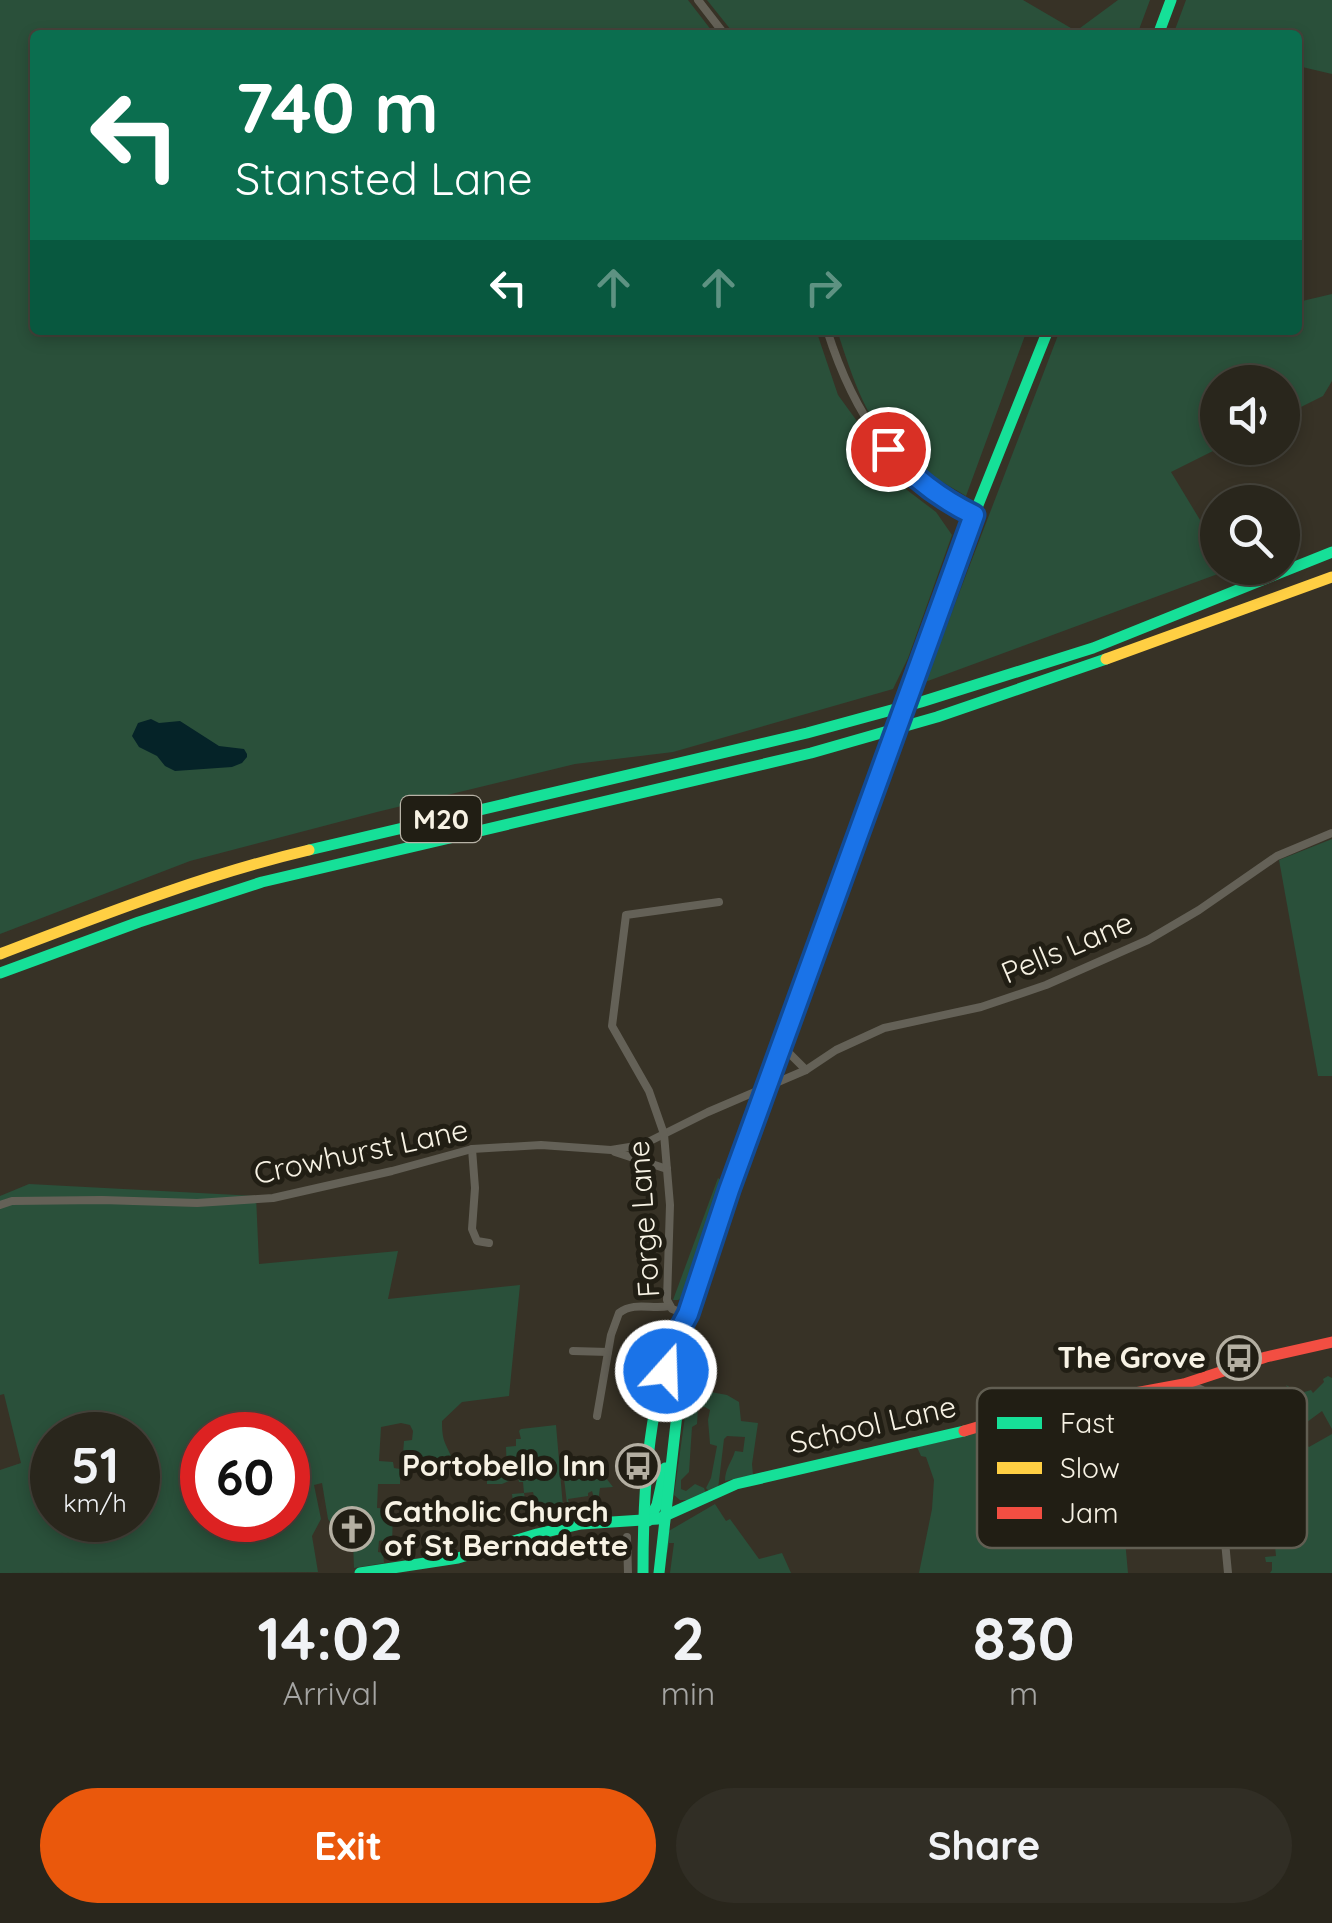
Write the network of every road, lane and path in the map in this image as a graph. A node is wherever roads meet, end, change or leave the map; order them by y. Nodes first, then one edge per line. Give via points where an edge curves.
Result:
1 (698, 0) edge
2 (1172, 0) edge
3 (721, 30) edge
4 (1160, 30) edge
5 (829, 335) edge
6 (1046, 335) edge
7 (974, 515) junction
8 (1332, 552) edge
9 (1332, 578) edge
10 (1332, 833) edge
11 (720, 902) dead end
12 (0, 954) edge
13 (0, 973) edge
14 (781, 1045) junction
15 (806, 1070) junction
16 (766, 1087) junction
17 (664, 1134) junction
18 (472, 1150) junction
19 (611, 1150) junction
20 (667, 1169) junction
21 (0, 1206) edge
22 (489, 1243) dead end
23 (669, 1306) junction
24 (688, 1314) junction
25 (1332, 1342) edge
26 (573, 1351) dead end
27 (608, 1352) junction
28 (1184, 1384) junction
29 (1162, 1388) edge
30 (1199, 1388) edge
31 (599, 1394) junction
32 (611, 1396) dead end
33 (597, 1416) dead end
34 (977, 1426) edge
35 (653, 1519) junction
36 (627, 1536) dead end
37 (1226, 1548) edge
38 (381, 1571) edge
39 (360, 1573) edge
40 (628, 1573) edge
41 (645, 1573) edge
42 (659, 1573) edge
43 (1228, 1573) edge

1 - 3 street
2 - 4 main road
5 - 7 street via 853,399 874,431 904,467
6 - 7 main road
7 - 14 main road
8 - 12 main road, M20 via 1092,648 890,712 257,862
9 - 13 main road, M20 via 914,724 262,882
10 - 15 street, Pells Lane via 1277,856 1148,940 981,1007 884,1028
11 - 17 street, Forge Lane via 626,916 612,1026 649,1091
14 - 15 street
14 - 16 main road
15 - 16 street, Pells Lane
16 - 17 street, Crowhurst Lane
16 - 24 main road
17 - 19 street, Crowhurst Lane
17 - 20 street, Forge Lane
18 - 19 street, Crowhurst Lane via 541,1144
18 - 21 street, Crowhurst Lane via 273,1198
18 - 22 street via 472,1228 477,1241
19 - 20 street, Crowhurst Lane
20 - 23 street, Forge Lane
23 - 24 street, Forge Lane
23 - 27 street via 622,1310
24 - 35 main road via 671,1450
24 - 35 main road via 660,1393 651,1446
25 - 28 main road, School Lane
26 - 27 street
27 - 31 street
28 - 29 main road, School Lane
28 - 30 street
31 - 32 street
31 - 33 street
34 - 35 main road, School Lane via 736,1484
35 - 38 main road via 581,1524
35 - 41 main road
35 - 42 main road
36 - 40 street
37 - 43 street
38 - 39 main road

